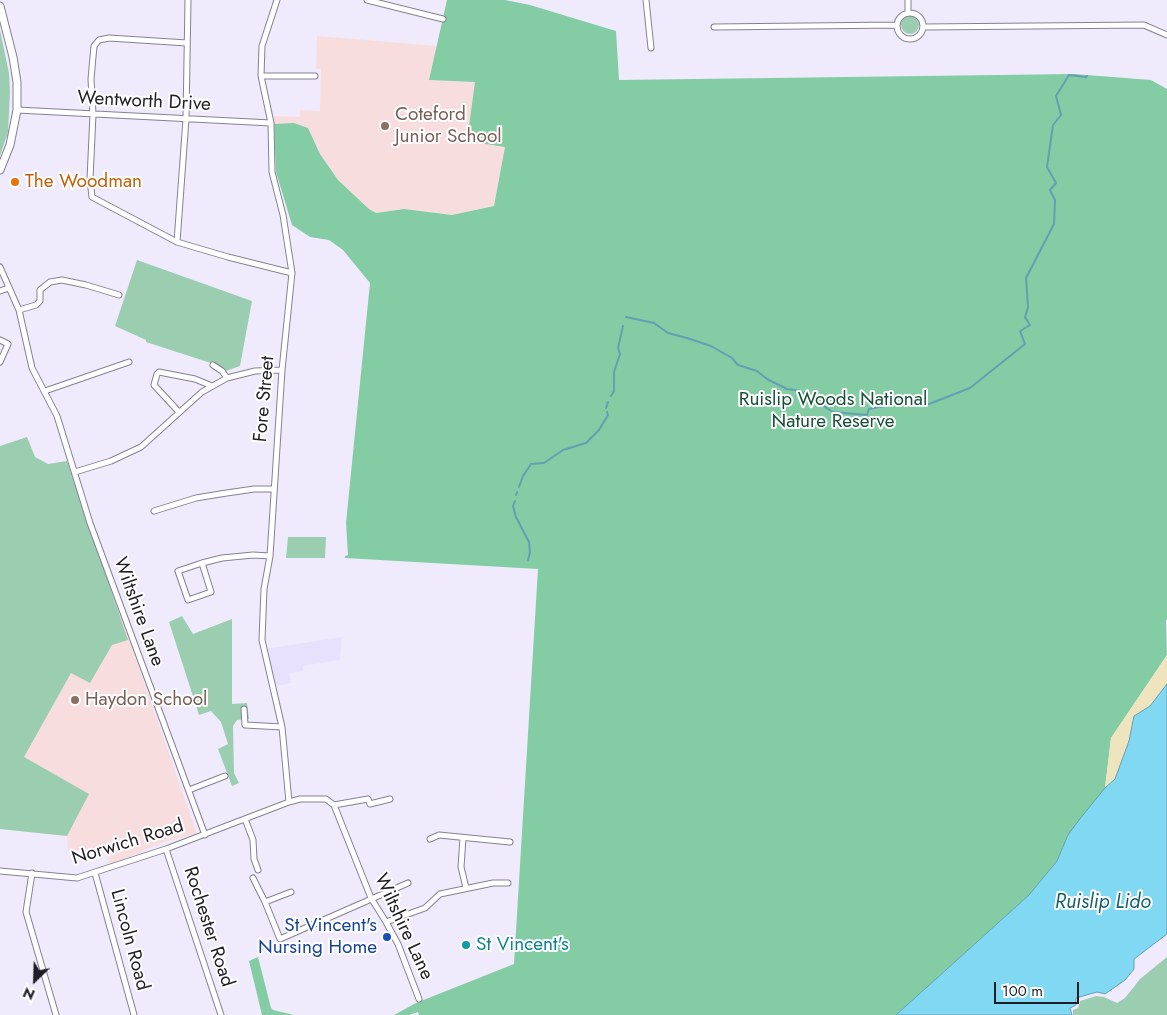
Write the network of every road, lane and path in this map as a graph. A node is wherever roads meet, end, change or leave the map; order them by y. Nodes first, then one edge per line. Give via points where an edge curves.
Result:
1 (188, 0) edge
2 (277, 0) edge
3 (367, 0) edge
4 (646, 0) edge
5 (908, 0) edge
6 (0, 6) edge
7 (908, 12) junction
8 (443, 19) dead end
9 (896, 25) junction
10 (714, 27) dead end
11 (923, 27) junction
12 (1167, 35) edge
13 (187, 43) junction
14 (652, 48) dead end
15 (261, 76) junction
16 (316, 76) dead end
17 (17, 110) junction
18 (93, 114) junction
19 (186, 119) junction
20 (270, 123) junction
21 (0, 170) edge
22 (177, 242) junction
23 (0, 267) edge
24 (292, 273) junction
25 (9, 288) junction
26 (0, 291) edge
27 (119, 295) dead end
28 (19, 310) junction
29 (0, 340) edge
30 (0, 362) edge
31 (129, 362) dead end
32 (212, 365) dead end
33 (282, 370) junction
34 (227, 378) junction
35 (212, 386) junction
36 (45, 392) junction
37 (179, 412) junction
38 (75, 472) junction
39 (273, 489) junction
40 (154, 511) dead end
41 (270, 556) junction
42 (202, 563) junction
43 (244, 709) dead end
44 (282, 727) junction
45 (225, 776) dead end
46 (189, 790) junction
47 (390, 799) dead end
48 (289, 802) junction
49 (334, 804) junction
50 (245, 819) junction
51 (205, 835) junction
52 (462, 838) junction
53 (430, 839) dead end
54 (510, 842) dead end
55 (166, 849) junction
56 (0, 870) edge
57 (258, 870) dead end
58 (32, 873) junction
59 (95, 873) junction
60 (253, 878) dead end
61 (408, 883) dead end
62 (508, 883) dead end
63 (466, 888) junction
64 (291, 892) dead end
65 (371, 898) junction
66 (266, 902) junction
67 (386, 922) junction
68 (419, 999) dead end
69 (56, 1015) edge
70 (134, 1015) edge
71 (221, 1015) edge

1 - 13 street
2 - 15 street, Fore Street via 262,46
3 - 8 street
4 - 14 street
5 - 7 street
6 - 17 main road via 14,57
7 - 9 street via 900,16
7 - 11 street via 918,15
9 - 10 street
9 - 11 street via 901,35 909,39 918,36
11 - 12 street via 1144,24
13 - 18 street via 99,40 94,46 91,79
13 - 19 street
15 - 16 street
15 - 20 street, Fore Street
17 - 18 street, Wentworth Drive
17 - 21 main road via 10,145
18 - 19 street, Wentworth Drive
18 - 22 street via 92,197
19 - 20 street, Wentworth Drive
19 - 22 street
20 - 24 street, Fore Street via 272,172
22 - 24 street
23 - 25 street, Wiltshire Lane
24 - 33 street, Fore Street
25 - 26 street
25 - 28 street, Wiltshire Lane
27 - 28 street via 62,280 50,282 40,290 40,301 36,305
28 - 36 street, Wiltshire Lane via 32,368
29 - 30 street via 8,344
31 - 36 street
32 - 34 street
33 - 34 street via 255,371
33 - 39 street, Fore Street
34 - 35 street
35 - 37 street
35 - 37 street via 159,372 154,385
36 - 38 street, Wiltshire Lane via 57,416
37 - 38 street via 141,447
38 - 46 street, Wiltshire Lane via 90,523
39 - 40 street via 196,498
39 - 41 street, Fore Street
41 - 42 street via 222,558
41 - 44 street, Fore Street via 264,589 262,640
42 - 42 street via 211,592 188,600 178,571
43 - 44 street via 245,725
44 - 48 street, Fore Street
45 - 46 street
46 - 51 street, Wiltshire Lane
47 - 49 street via 370,804 368,799
48 - 49 street via 322,799
48 - 50 street
49 - 65 street, Wiltshire Lane
50 - 51 street
50 - 57 street via 253,840
51 - 55 street, Norwich Road
52 - 53 street via 439,835
52 - 54 street
52 - 63 street via 461,867
55 - 59 street, Norwich Road
55 - 71 street, Rochester Road
56 - 58 street, Norwich Road
58 - 59 street, Norwich Road via 77,878
58 - 69 street via 26,912
59 - 70 street, Lincoln Road
60 - 66 street
61 - 65 street
62 - 63 street
63 - 67 street via 440,894 425,908
64 - 66 street
65 - 66 street via 280,939
65 - 67 street, Wiltshire Lane
67 - 68 street, Wiltshire Lane

